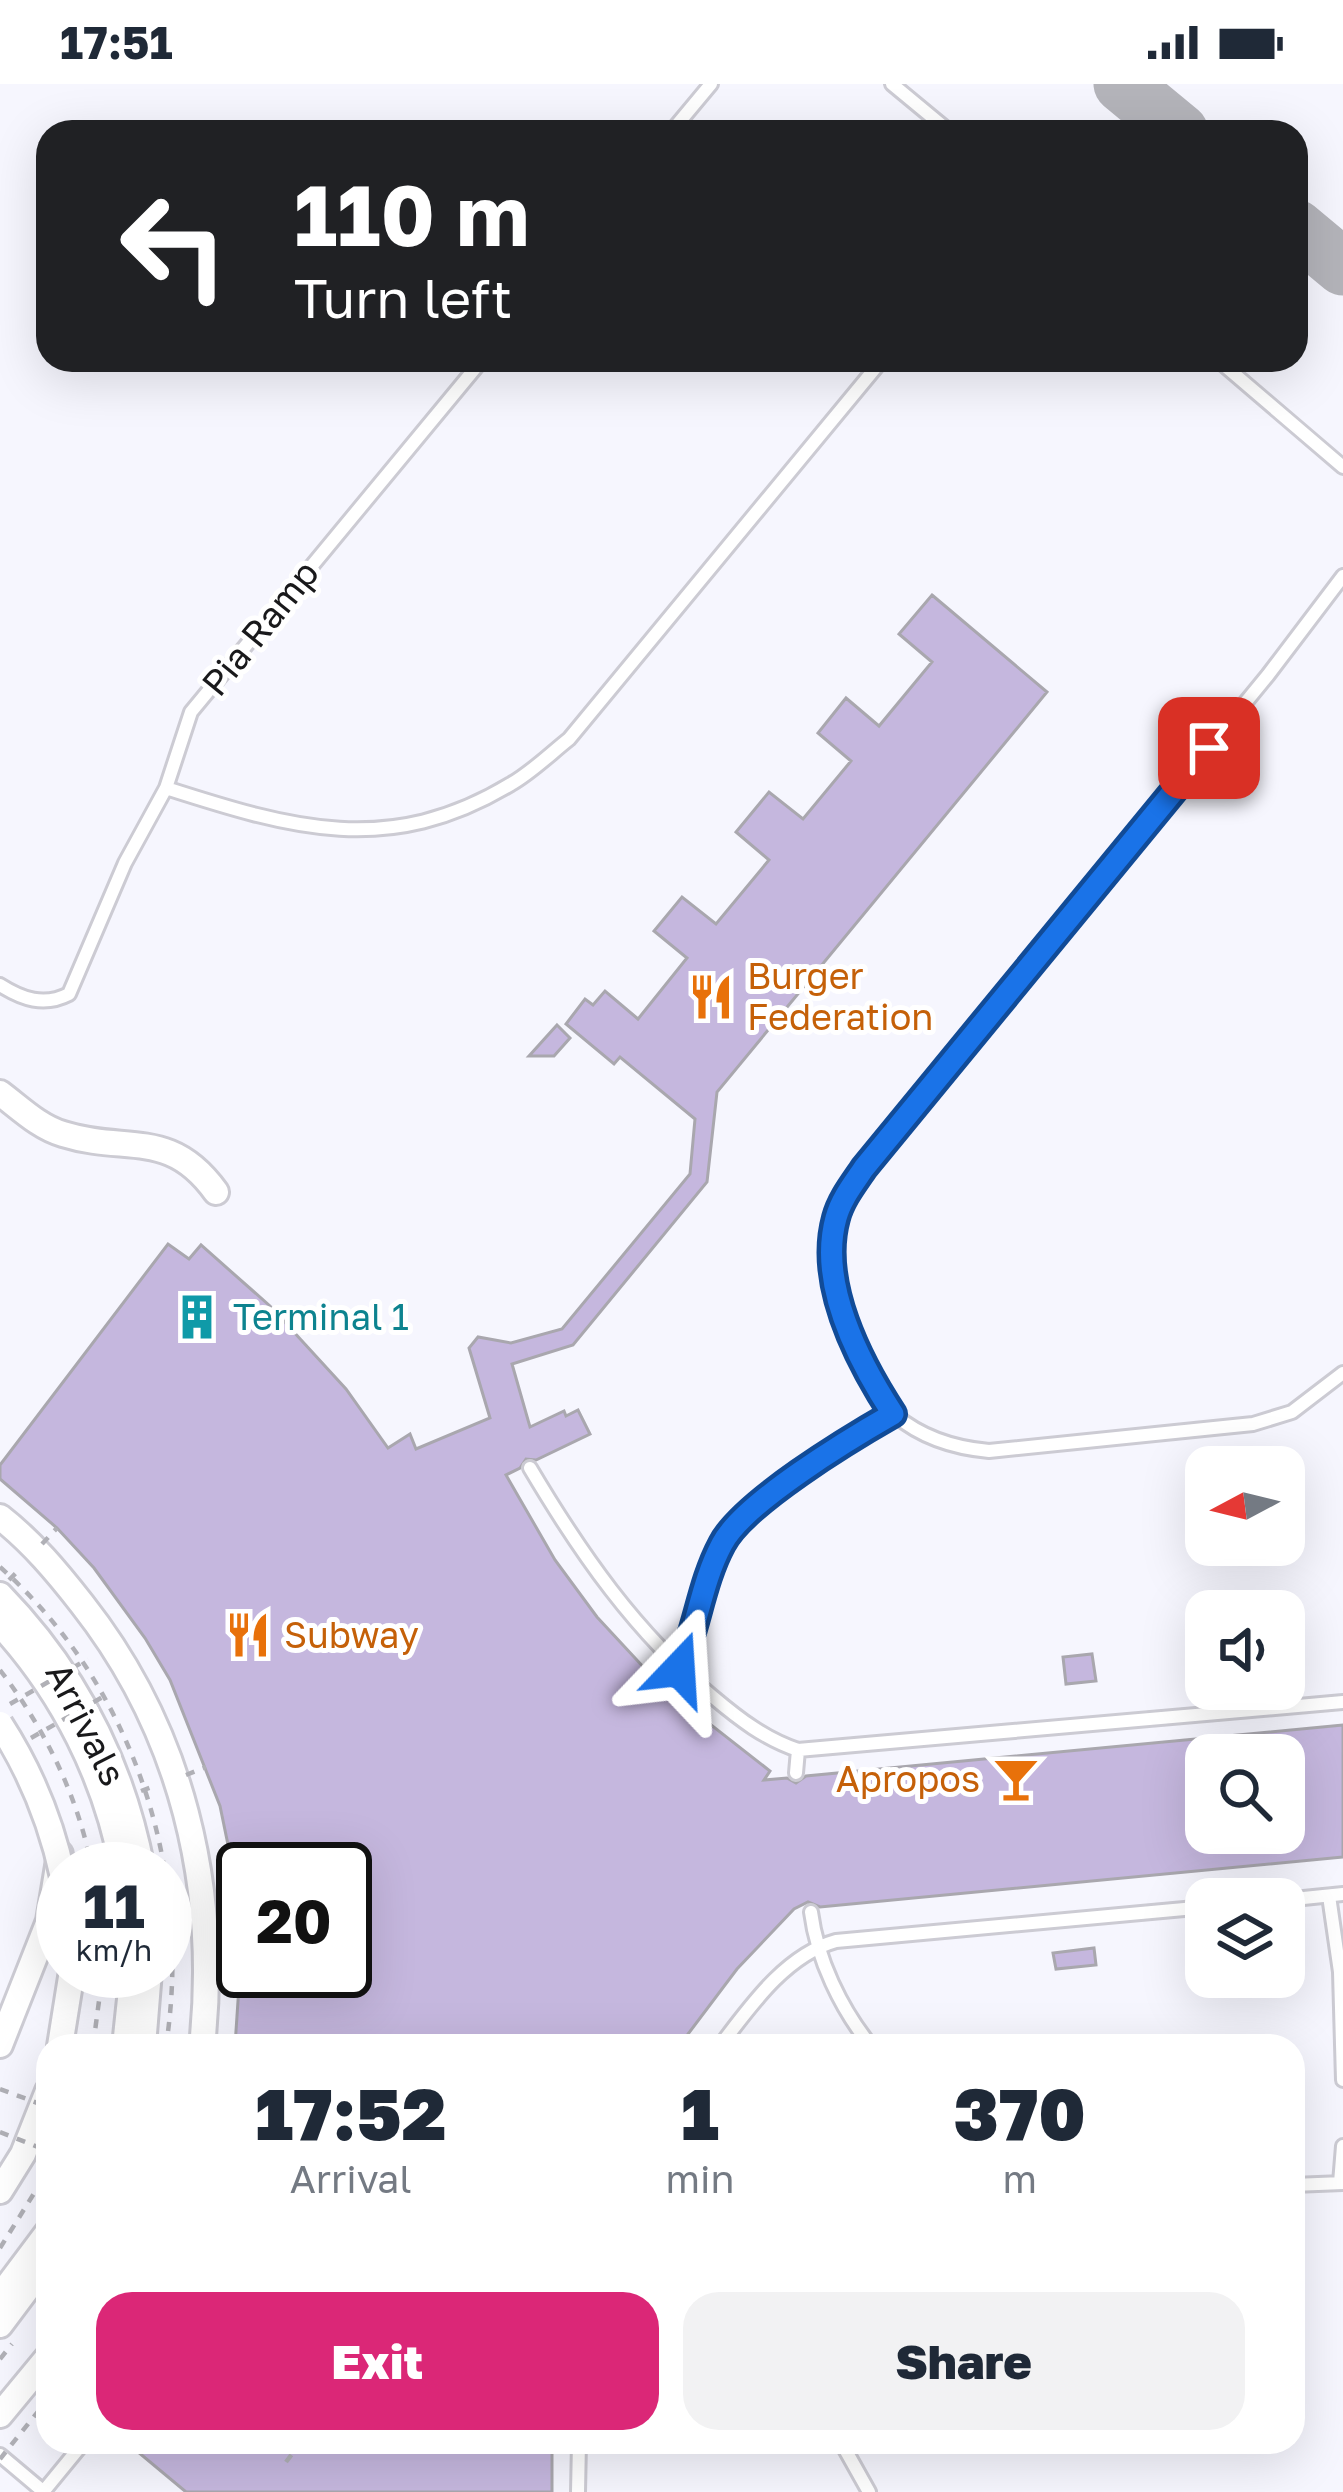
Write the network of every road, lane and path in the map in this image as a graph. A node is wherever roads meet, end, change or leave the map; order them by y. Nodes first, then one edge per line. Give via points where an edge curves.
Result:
1 (711, 84) edge
2 (892, 84) edge
3 (681, 120) edge
4 (936, 120) edge
5 (472, 372) edge
6 (872, 372) edge
7 (1232, 372) edge
8 (1343, 467) edge
9 (1343, 576) edge
10 (166, 788) junction
11 (0, 985) edge
12 (0, 1093) edge
13 (216, 1192) dead end
14 (1343, 1373) edge
15 (893, 1414) junction
16 (530, 1468) dead end
17 (0, 1517) edge
18 (57, 1528) dead end
19 (42, 1544) dead end
20 (0, 1567) edge
21 (20, 1570) dead end
22 (3, 1591) edge
23 (0, 1624) edge
24 (88, 1659) dead end
25 (679, 1669) junction
26 (0, 1670) edge
27 (108, 1694) dead end
28 (1343, 1702) edge
29 (0, 1710) edge
30 (0, 1724) edge
31 (18, 1745) dead end
32 (798, 1750) junction
33 (206, 1767) dead end
34 (796, 1774) dead end
35 (186, 1775) dead end
36 (157, 1785) dead end
37 (141, 1791) dead end
38 (167, 1832) dead end
39 (158, 1833) junction
40 (56, 1842) edge
41 (61, 1842) edge
42 (88, 1842) edge
43 (116, 1842) edge
44 (133, 1842) edge
45 (160, 1842) edge
46 (1336, 1895) edge
47 (1305, 1898) edge
48 (1185, 1909) edge
49 (811, 1912) dead end
50 (817, 1946) junction
51 (36, 1954) edge
52 (71, 1998) edge
53 (99, 1998) edge
54 (130, 1998) edge
55 (153, 1998) edge
56 (169, 1998) edge
57 (66, 2034) edge
58 (95, 2034) edge
59 (126, 2034) edge
60 (149, 2034) edge
61 (167, 2034) edge
62 (200, 2034) edge
63 (730, 2034) edge
64 (862, 2034) edge
65 (0, 2045) edge
66 (1343, 2080) edge
67 (0, 2090) edge
68 (36, 2106) edge
69 (36, 2121) edge
70 (0, 2132) edge
71 (36, 2134) edge
72 (36, 2146) edge
73 (1343, 2146) edge
74 (1342, 2183) edge
75 (1305, 2185) edge
76 (36, 2190) edge
77 (0, 2191) edge
78 (0, 2201) edge
79 (0, 2248) edge
80 (36, 2248) edge
81 (36, 2280) edge
82 (0, 2296) edge
83 (0, 2327) edge
84 (36, 2372) edge
85 (36, 2414) edge
86 (0, 2416) edge
87 (74, 2454) edge
88 (292, 2454) edge
89 (579, 2454) edge
90 (847, 2454) edge
91 (0, 2457) edge
92 (286, 2462) dead end
93 (43, 2492) edge
94 (578, 2492) edge
95 (868, 2492) edge

1 - 3 lane
2 - 4 lane
5 - 10 lane, Pia Ramp via 191,712
6 - 10 lane via 569,739 513,783 417,824 341,832 270,821
7 - 8 lane
9 - 15 lane via 845,1197 832,1245 834,1274 858,1350
10 - 11 lane, Pia Ramp via 69,994 22,999
12 - 13 street via 61,1134 188,1159
14 - 15 lane via 1292,1412 1253,1424 989,1451 942,1443
15 - 25 lane via 730,1529
16 - 25 lane via 623,1610
17 - 62 street via 46,1559 101,1630 167,1752 206,1912
18 - 19 path, bridge
20 - 39 path, bridge via 97,1678
21 - 22 path, bridge
22 - 44 street via 96,1734
23 - 43 street, bridge via 80,1739
24 - 29 path, bridge
25 - 32 lane via 767,1737
26 - 42 path, bridge via 45,1736
27 - 31 path, bridge
28 - 32 lane
29 - 41 street
30 - 40 street, Arrivals, bridge
32 - 34 lane
33 - 35 path, bridge
36 - 37 path, bridge
38 - 39 path, bridge
39 - 45 path, bridge
46 - 47 lane
46 - 66 lane
48 - 50 lane
49 - 50 lane
50 - 63 lane
50 - 64 lane
51 - 65 street
52 - 57 street
53 - 58 path
54 - 59 street
55 - 60 street
56 - 61 path, bridge
67 - 68 path, bridge
69 - 77 street, bridge
70 - 72 path, bridge
71 - 78 street
73 - 74 lane
74 - 75 lane
76 - 79 path
80 - 82 street
81 - 83 street
84 - 86 street
85 - 91 path, bridge
87 - 93 lane
88 - 92 path
89 - 94 lane
90 - 95 lane
91 - 93 lane

